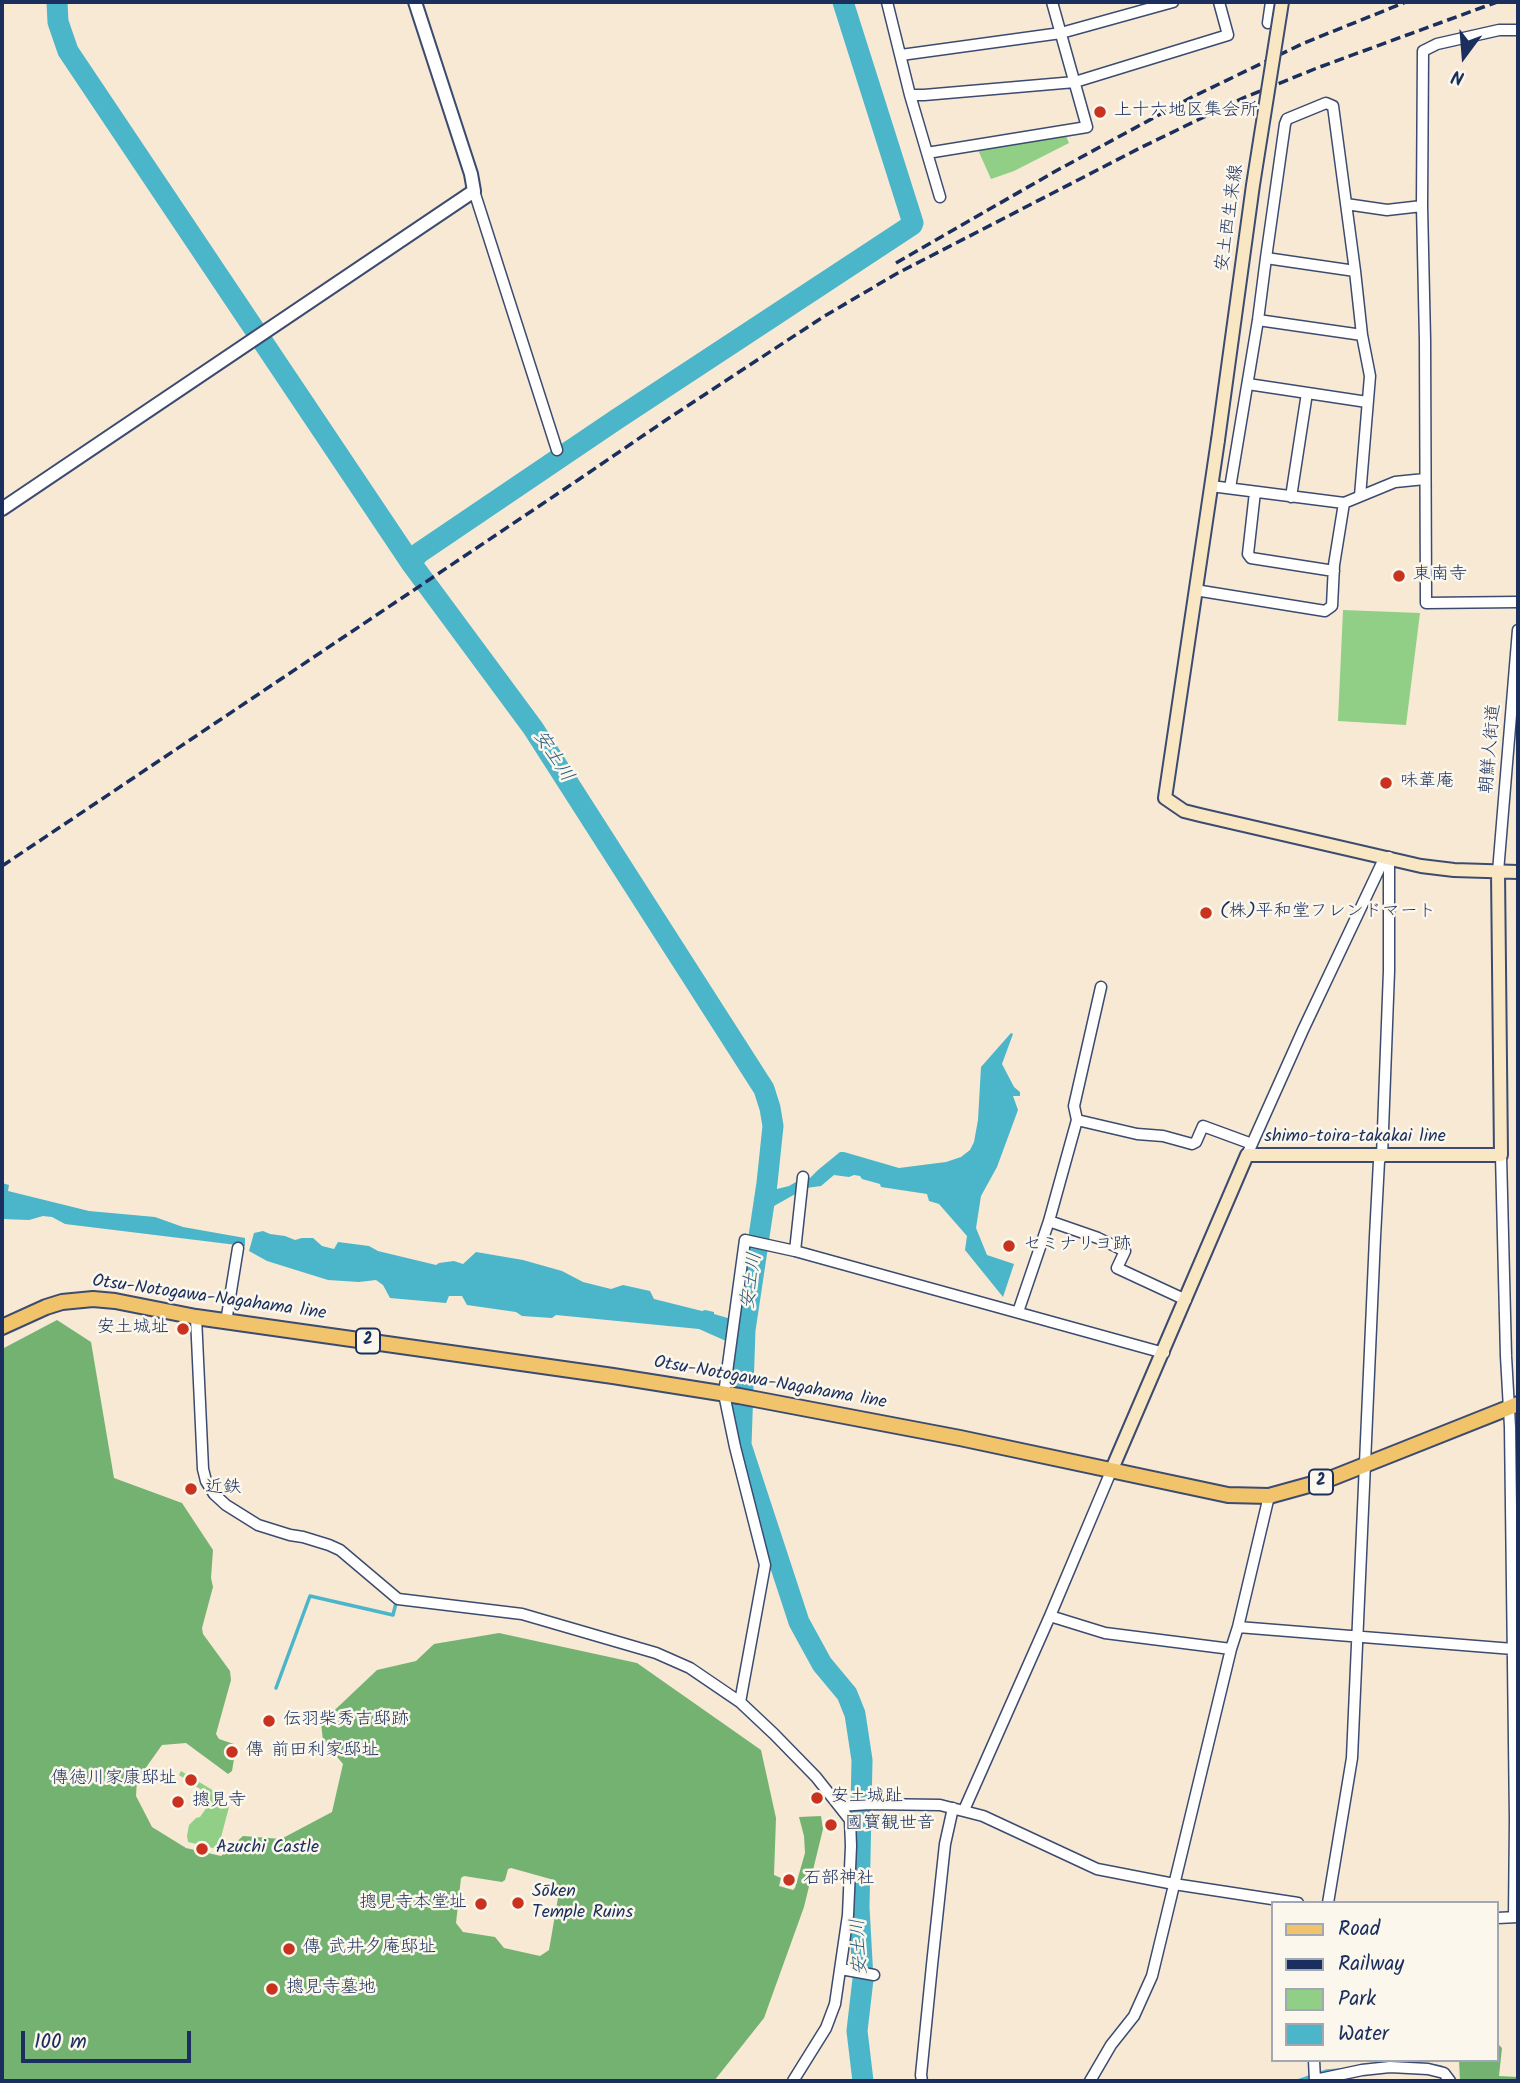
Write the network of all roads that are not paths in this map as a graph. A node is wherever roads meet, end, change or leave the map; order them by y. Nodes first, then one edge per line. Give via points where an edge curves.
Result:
1 (415, 2) edge
2 (888, 2) edge
3 (1052, 2) edge
4 (1172, 2) edge
5 (1219, 2) edge
6 (1271, 2) edge
7 (1282, 2) edge
8 (1268, 23) dead end
9 (1518, 30) edge
10 (1061, 33) junction
11 (901, 55) junction
12 (1075, 82) junction
13 (911, 95) junction
14 (927, 153) junction
15 (474, 191) junction
16 (940, 197) dead end
17 (1346, 204) junction
18 (1422, 206) junction
19 (1266, 258) junction
20 (1355, 271) junction
21 (1258, 320) junction
22 (1362, 335) junction
23 (1248, 384) junction
24 (1307, 393) junction
25 (1367, 402) junction
26 (557, 450) dead end
27 (1425, 479) junction
28 (1211, 486) junction
29 (1230, 488) junction
30 (1255, 492) junction
31 (1360, 496) junction
32 (1291, 497) junction
33 (1344, 503) junction
34 (2, 509) edge
35 (1334, 570) junction
36 (1195, 590) junction
37 (1518, 602) edge
38 (1518, 629) edge
39 (1390, 857) junction
40 (1498, 872) junction
41 (1518, 872) edge
42 (1101, 987) dead end
43 (1077, 1120) junction
44 (1249, 1150) junction
45 (1501, 1155) junction
46 (1382, 1156) junction
47 (803, 1177) dead end
48 (1049, 1221) junction
49 (239, 1248) dead end
50 (795, 1251) junction
51 (1186, 1300) junction
52 (1017, 1312) junction
53 (196, 1317) junction
54 (226, 1322) junction
55 (2, 1327) edge
56 (1164, 1353) junction
57 (738, 1396) junction
58 (1514, 1405) edge
59 (1364, 1465) junction
60 (1112, 1469) junction
61 (1269, 1496) junction
62 (1515, 1528) edge
63 (1050, 1616) junction
64 (1238, 1626) junction
65 (1357, 1636) junction
66 (1231, 1649) junction
67 (1513, 1649) junction
68 (740, 1702) junction
69 (843, 1805) junction
70 (953, 1808) junction
71 (964, 1810) junction
72 (1174, 1884) junction
73 (1285, 1901) edge
74 (1328, 1901) edge
75 (1516, 1917) edge
76 (841, 1969) junction
77 (874, 1975) dead end
78 (1314, 2062) edge
79 (1315, 2080) edge
80 (793, 2081) edge
81 (922, 2081) edge
82 (1090, 2081) edge
83 (1450, 2081) edge

1 - 15 street
2 - 11 street
3 - 10 street
4 - 10 street
5 - 12 street via 1228,35
6 - 8 street
7 - 28 main road, 安土西生来線, bridge
9 - 18 street via 1499,30 1423,51
10 - 11 street
10 - 12 street
11 - 13 street
12 - 13 street
12 - 14 street via 1087,127
13 - 14 street
14 - 16 street
15 - 26 street
15 - 34 street
17 - 18 street via 1387,210
17 - 19 street via 1333,106 1326,103 1287,119
17 - 20 street
18 - 27 street
19 - 20 street
19 - 21 street
20 - 22 street
21 - 22 street
21 - 23 street
22 - 25 street via 1370,376
23 - 24 street
23 - 29 street
24 - 25 street
24 - 32 street
25 - 31 street
27 - 31 street via 1395,482
27 - 37 street via 1426,603
28 - 29 street
28 - 36 main road, 安土西生来線
29 - 30 street
30 - 32 street
30 - 35 street via 1251,558
31 - 33 street
32 - 33 street
33 - 35 street
35 - 36 street via 1332,606 1325,611
36 - 39 main road, 安土西生来線 via 1164,798 1184,811
38 - 40 street, 朝鮮人街道
39 - 40 main road via 1421,866
39 - 44 street via 1382,863
39 - 46 street
40 - 41 main road
40 - 45 main road
42 - 43 street via 1074,1106
43 - 44 street via 1192,1144 1203,1126
43 - 48 street
44 - 46 main road, shimo-toira-takakai line
44 - 51 main road, shimo-toira-takakai line
45 - 46 main road, shimo-toira-takakai line
45 - 58 street via 1506,1356
46 - 59 street
47 - 50 street
48 - 51 street via 1125,1251 1117,1268
48 - 52 street
49 - 54 street
50 - 52 street
50 - 57 street via 745,1240 730,1352
51 - 56 main road, shimo-toira-takakai line
52 - 56 street
53 - 54 main road, Otsu-Notogawa-Nagahama line / 2
53 - 55 main road, Otsu-Notogawa-Nagahama line / 2 via 115,1301 79,1300 46,1307
53 - 68 street via 203,1469 214,1494 234,1510 258,1525 340,1550 398,1599 508,1611 656,1653 690,1668
54 - 57 main road, Otsu-Notogawa-Nagahama line / 2
56 - 60 main road, shimo-toira-takakai line
57 - 60 main road, Otsu-Notogawa-Nagahama line / 2
57 - 68 street via 735,1447 765,1564
58 - 59 main road, Otsu-Notogawa-Nagahama line / 2
58 - 62 street
59 - 61 main road, Otsu-Notogawa-Nagahama line / 2
59 - 65 street
60 - 61 main road, Otsu-Notogawa-Nagahama line / 2 via 1228,1494
60 - 63 street
61 - 64 street
62 - 67 street
63 - 66 street via 1105,1633
63 - 71 street
64 - 65 street
64 - 66 street
65 - 67 street
65 - 74 street via 1352,1758
66 - 72 street
67 - 75 street
68 - 69 street
69 - 70 street
69 - 76 street via 850,1820 851,1846
70 - 71 street
70 - 81 street via 945,1844
71 - 72 street via 1097,1869
72 - 73 street
72 - 82 street via 1152,1976 1134,2016
76 - 77 street
76 - 80 street via 826,2028
78 - 79 street
79 - 83 street via 1390,2067 1428,2069 1444,2073

